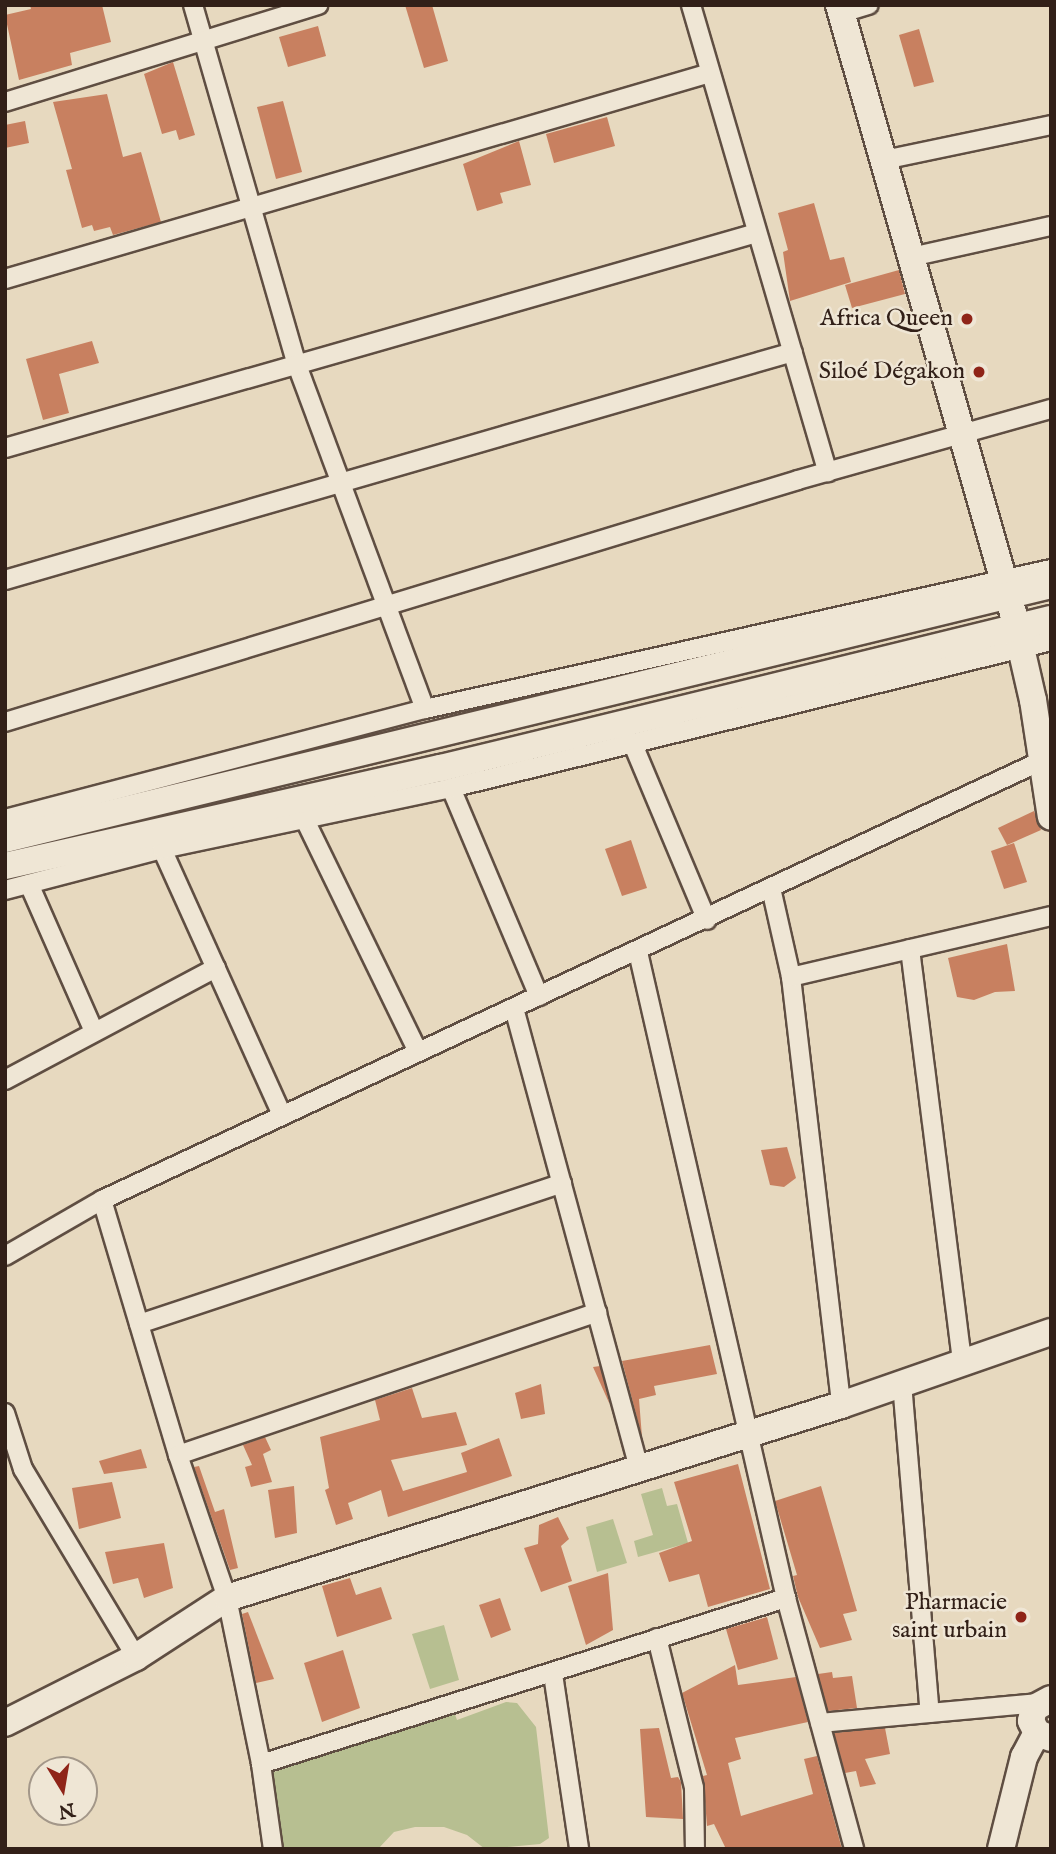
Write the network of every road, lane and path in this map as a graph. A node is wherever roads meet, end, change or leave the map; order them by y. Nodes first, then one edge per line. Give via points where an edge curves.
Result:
1 (193, 5) edge
2 (318, 5) edge
3 (691, 5) edge
4 (869, 5) edge
5 (840, 9) edge
6 (203, 40) junction
7 (710, 73) junction
8 (5, 102) edge
9 (1051, 125) edge
10 (884, 160) junction
11 (251, 207) junction
12 (1051, 226) edge
13 (757, 233) junction
14 (911, 257) junction
15 (5, 279) edge
16 (793, 352) junction
17 (298, 365) junction
18 (1051, 409) edge
19 (961, 434) junction
20 (5, 448) edge
21 (828, 472) junction
22 (344, 485) junction
23 (1051, 569) edge
24 (5, 580) edge
25 (1051, 586) edge
26 (1006, 588) junction
27 (389, 606) junction
28 (1051, 619) edge
29 (1019, 638) junction
30 (1051, 641) edge
31 (425, 709) junction
32 (5, 722) edge
33 (632, 742) junction
34 (1043, 760) junction
35 (451, 788) junction
36 (1050, 805) edge
37 (304, 818) junction
38 (5, 819) edge
39 (5, 839) edge
40 (162, 849) junction
41 (5, 866) edge
42 (29, 884) junction
43 (771, 888) junction
44 (5, 890) edge
45 (1051, 916) edge
46 (707, 920) junction
47 (910, 949) junction
48 (638, 952) junction
49 (216, 968) junction
50 (790, 977) junction
51 (539, 996) junction
52 (514, 1008) junction
53 (93, 1029) junction
54 (417, 1050) junction
55 (5, 1080) edge
56 (282, 1115) junction
57 (562, 1183) junction
58 (102, 1200) junction
59 (5, 1256) edge
60 (597, 1312) junction
61 (139, 1324) junction
62 (1051, 1332) edge
63 (961, 1361) junction
64 (902, 1383) junction
65 (841, 1405) junction
66 (5, 1413) edge
67 (750, 1434) junction
68 (178, 1455) junction
69 (639, 1467) junction
70 (227, 1598) junction
71 (786, 1598) junction
72 (657, 1638) junction
73 (136, 1657) junction
74 (553, 1674) junction
75 (1051, 1678) edge
76 (1045, 1701) edge
77 (930, 1713) junction
78 (5, 1723) edge
79 (820, 1723) junction
80 (1044, 1735) edge
81 (261, 1764) junction
82 (273, 1849) edge
83 (579, 1849) edge
84 (695, 1849) edge
85 (854, 1849) edge
86 (1001, 1849) edge

1 - 6 street
2 - 6 street
3 - 7 street
4 - 5 street
5 - 10 street
6 - 8 street
6 - 11 street
7 - 11 street
7 - 13 street
9 - 10 street
10 - 14 street
11 - 15 street
11 - 17 street
12 - 14 street
13 - 16 street
13 - 17 street
14 - 19 street
16 - 21 street
16 - 22 street
17 - 20 street
17 - 22 street
18 - 19 street
19 - 21 street
19 - 26 street
21 - 27 street
22 - 24 street
22 - 27 street
23 - 26 street
25 - 26 street
26 - 29 street
26 - 31 street
26 - 39 street
27 - 31 street
27 - 32 street
28 - 29 street
29 - 30 street
29 - 33 street
29 - 34 street
29 - 41 street
31 - 38 street
33 - 35 street
33 - 46 street
34 - 36 street
34 - 43 street
35 - 37 street
35 - 51 street
37 - 40 street
37 - 54 street
40 - 42 street
40 - 49 street
42 - 44 street
42 - 53 street
43 - 46 street
43 - 50 street
45 - 47 street
46 - 48 street
47 - 50 street
47 - 63 street
48 - 51 street
48 - 67 street
49 - 53 street
49 - 56 street
50 - 65 street
51 - 52 street
52 - 54 street
52 - 57 street
53 - 55 street
54 - 56 street
56 - 58 street
57 - 60 street
57 - 61 street
58 - 59 street
58 - 61 street
60 - 68 street
60 - 69 street
61 - 68 street
62 - 63 street
63 - 64 street
64 - 65 street
64 - 77 street
65 - 67 street
66 - 73 street via 23,1469
67 - 69 street
67 - 71 street
68 - 70 street
69 - 70 street
70 - 73 street
70 - 81 street
71 - 72 street
71 - 79 street
72 - 74 street
72 - 84 street via 694,1788
73 - 78 street
74 - 81 street
74 - 83 street
75 - 76 street
76 - 77 street
76 - 80 street via 1031,1714
77 - 79 street
79 - 85 street
80 - 86 street via 1024,1757
81 - 82 street

